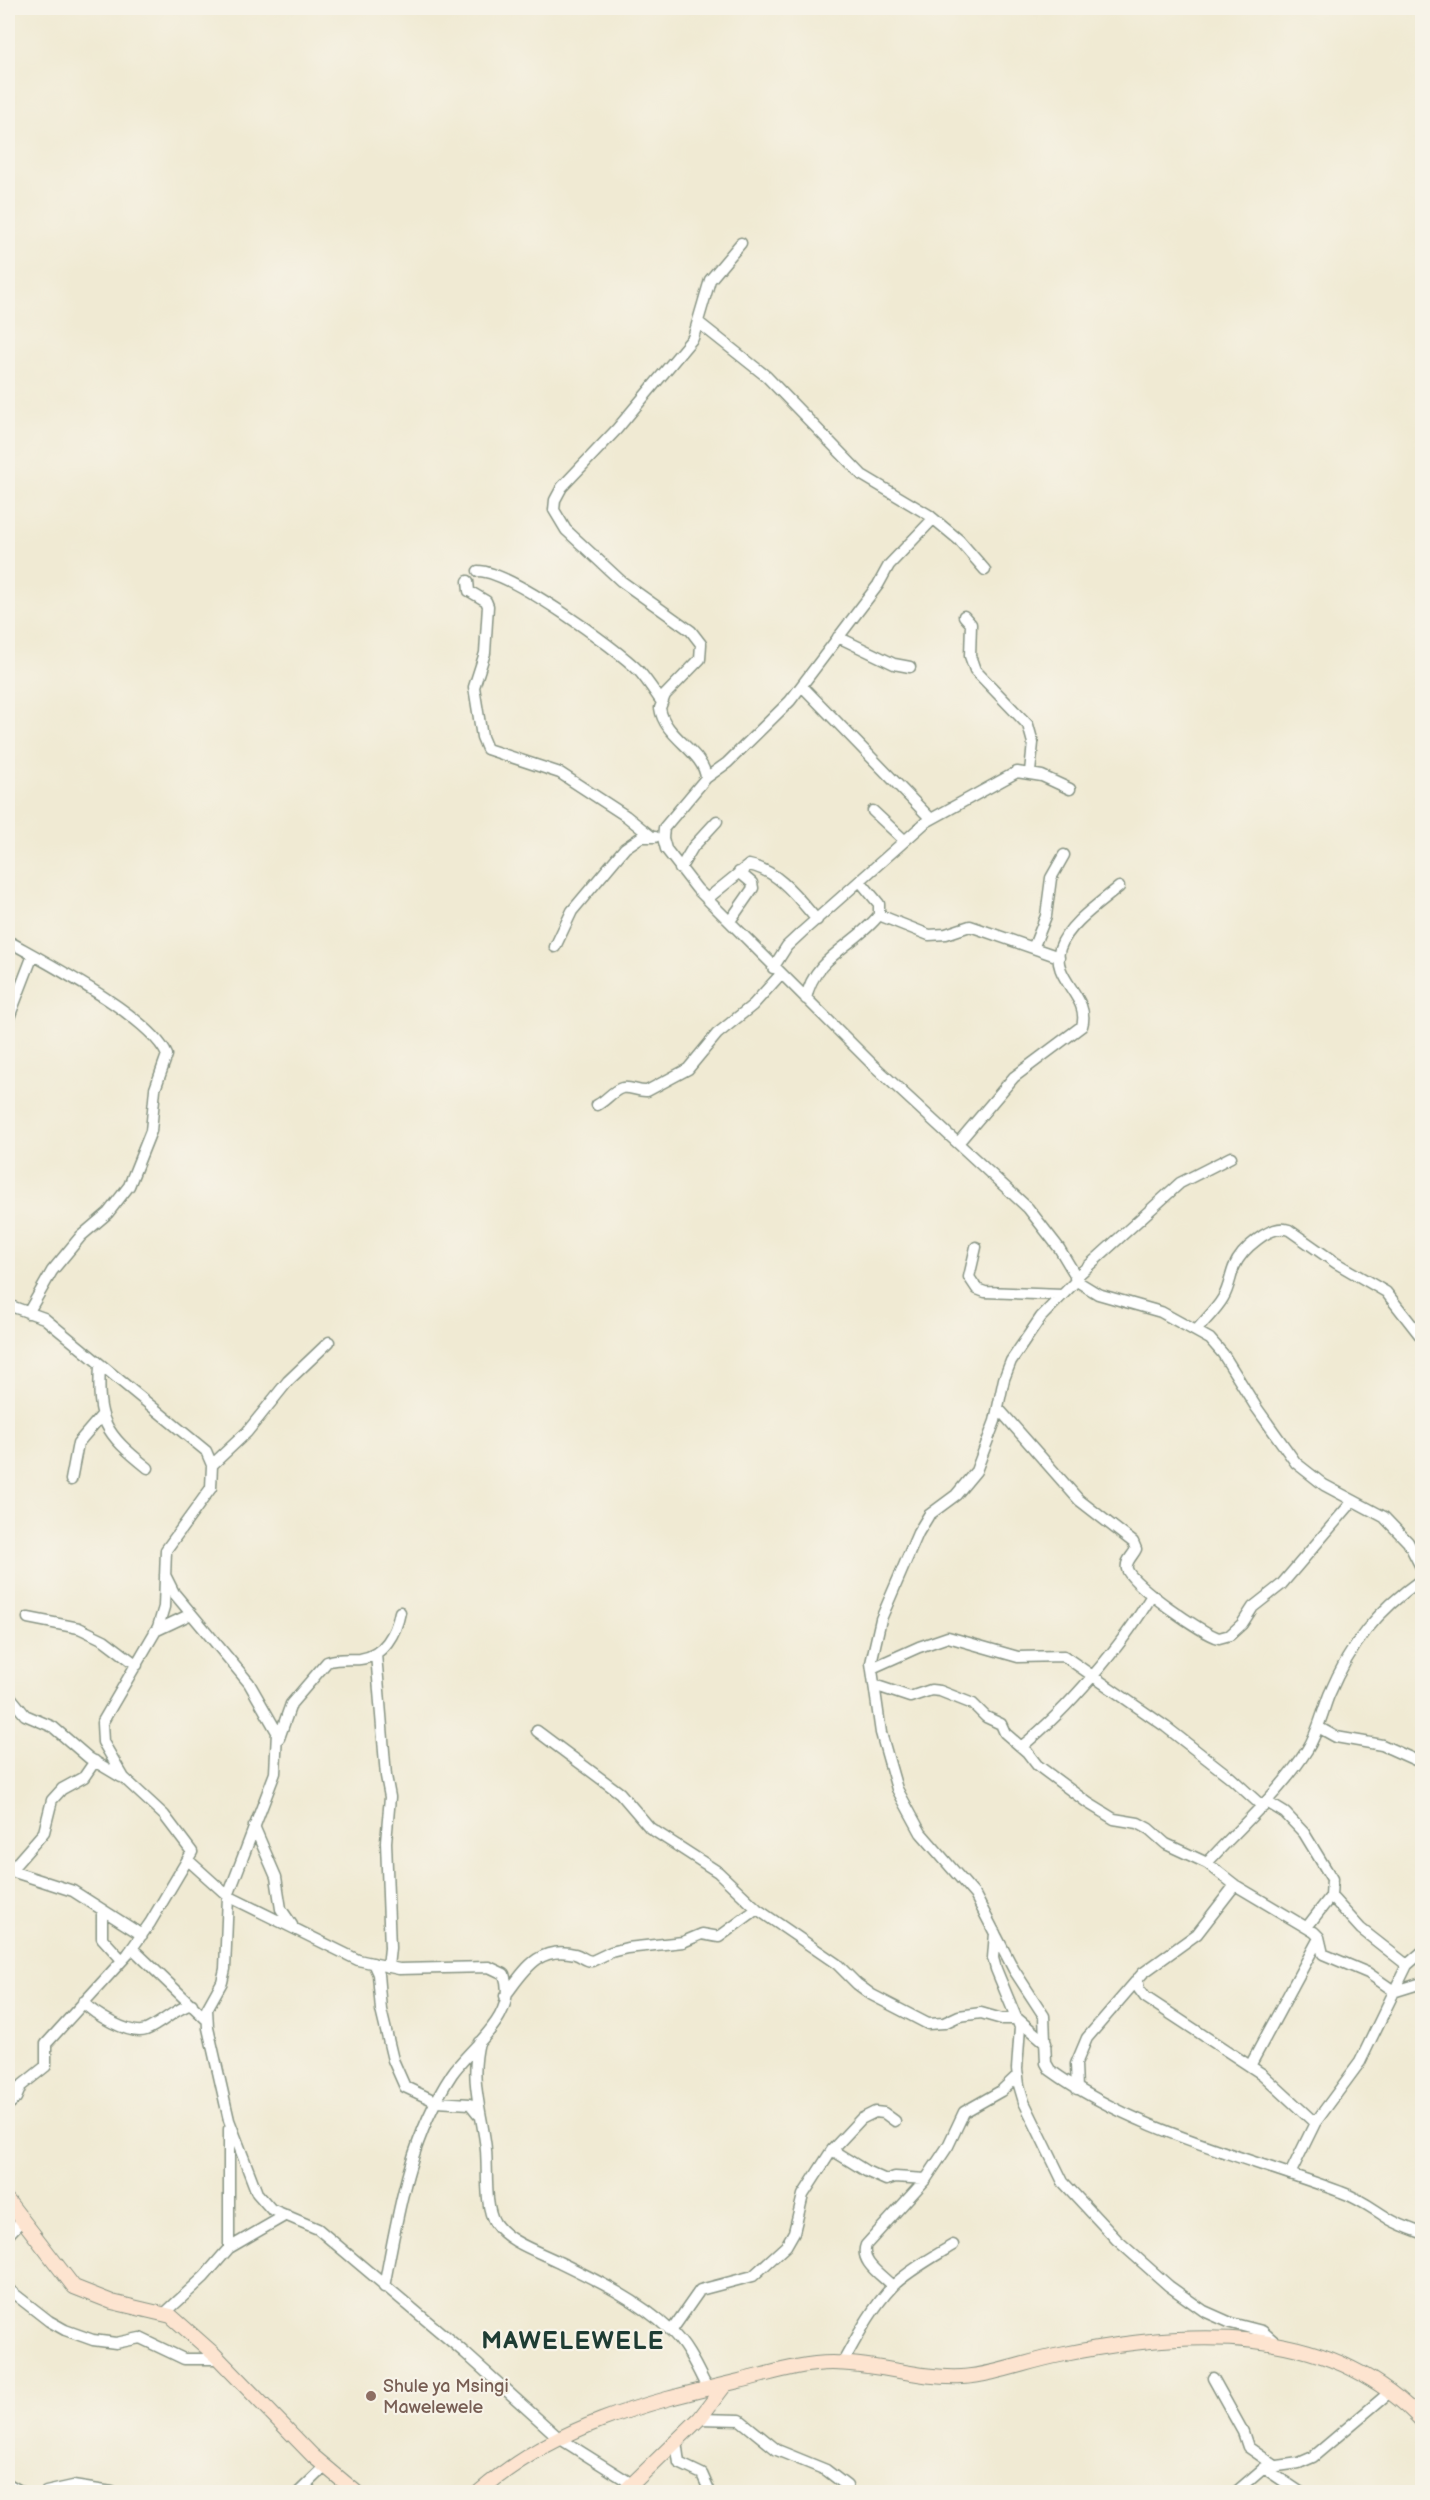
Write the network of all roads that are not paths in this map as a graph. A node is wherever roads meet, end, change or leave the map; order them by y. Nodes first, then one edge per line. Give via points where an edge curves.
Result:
1 (741, 243) dead end
2 (698, 322) junction
3 (933, 519) junction
4 (985, 570) dead end
5 (478, 571) dead end
6 (468, 581) dead end
7 (964, 616) dead end
8 (838, 637) junction
9 (910, 667) dead end
10 (802, 686) junction
11 (661, 701) junction
12 (1030, 772) junction
13 (706, 778) junction
14 (1070, 789) dead end
15 (873, 811) dead end
16 (931, 819) junction
17 (717, 821) dead end
18 (657, 837) junction
19 (904, 840) junction
20 (1064, 855) dead end
21 (680, 869) junction
22 (739, 872) junction
23 (860, 881) junction
24 (1119, 887) dead end
25 (707, 899) junction
26 (879, 915) junction
27 (817, 920) junction
28 (730, 921) junction
29 (8, 941) edge
30 (1034, 946) junction
31 (555, 947) dead end
32 (33, 955) junction
33 (1059, 957) junction
34 (777, 971) junction
35 (806, 999) junction
36 (8, 1020) edge
37 (597, 1105) dead end
38 (957, 1143) junction
39 (1231, 1157) dead end
40 (976, 1247) dead end
41 (1076, 1279) junction
42 (1062, 1295) junction
43 (8, 1305) edge
44 (28, 1313) junction
45 (1196, 1331) junction
46 (1422, 1338) edge
47 (329, 1342) dead end
48 (100, 1365) junction
49 (998, 1408) junction
50 (102, 1415) junction
51 (212, 1465) junction
52 (148, 1468) dead end
53 (71, 1480) dead end
54 (1353, 1501) junction
55 (1422, 1569) edge
56 (165, 1575) junction
57 (1422, 1579) edge
58 (1152, 1595) junction
59 (400, 1612) dead end
60 (191, 1614) junction
61 (28, 1618) dead end
62 (155, 1632) junction
63 (376, 1654) junction
64 (137, 1665) junction
65 (872, 1668) junction
66 (1092, 1674) junction
67 (874, 1685) junction
68 (8, 1694) edge
69 (1318, 1727) junction
70 (537, 1731) dead end
71 (277, 1744) junction
72 (1021, 1747) junction
73 (94, 1761) junction
74 (1422, 1763) edge
75 (124, 1778) junction
76 (1265, 1805) junction
77 (254, 1826) junction
78 (188, 1860) junction
79 (1207, 1863) junction
80 (9, 1870) edge
81 (1235, 1885) junction
82 (228, 1896) junction
83 (1331, 1896) junction
84 (757, 1909) junction
85 (102, 1911) junction
86 (1307, 1927) junction
87 (295, 1929) junction
88 (994, 1933) junction
89 (142, 1935) junction
90 (1319, 1937) junction
91 (132, 1948) junction
92 (1422, 1952) edge
93 (122, 1960) junction
94 (373, 1964) junction
95 (1407, 1965) junction
96 (388, 1967) junction
97 (1137, 1979) junction
98 (1422, 1983) edge
99 (1394, 1992) junction
100 (505, 1997) junction
101 (83, 2002) junction
102 (192, 2004) junction
103 (1018, 2019) junction
104 (207, 2020) junction
105 (479, 2042) junction
106 (1046, 2043) junction
107 (1250, 2066) junction
108 (1018, 2075) junction
109 (1077, 2089) junction
110 (437, 2102) junction
111 (8, 2105) edge
112 (479, 2117) junction
113 (229, 2120) junction
114 (895, 2121) dead end
115 (1315, 2123) junction
116 (832, 2150) junction
117 (1290, 2174) junction
118 (926, 2179) junction
119 (8, 2201) edge
120 (286, 2216) junction
121 (22, 2220) junction
122 (1422, 2233) edge
123 (8, 2235) edge
124 (953, 2245) dead end
125 (229, 2248) junction
126 (892, 2286) junction
127 (384, 2287) junction
128 (8, 2289) edge
129 (165, 2313) junction
130 (672, 2330) junction
131 (1277, 2344) junction
132 (218, 2359) junction
133 (842, 2364) junction
134 (1213, 2378) dead end
135 (725, 2385) junction
136 (707, 2388) junction
137 (1391, 2391) junction
138 (699, 2419) junction
139 (1422, 2421) edge
140 (559, 2438) junction
141 (676, 2441) junction
142 (326, 2466) junction
143 (1269, 2467) junction
144 (8, 2484) edge
145 (847, 2486) dead end
146 (628, 2488) edge
147 (22, 2493) edge
148 (46, 2493) edge
149 (112, 2493) edge
150 (299, 2493) edge
151 (356, 2493) edge
152 (479, 2493) edge
153 (710, 2493) edge
154 (1236, 2493) edge
155 (1300, 2493) edge

1 - 2 street via 710,280
2 - 3 street via 765,376 862,475
2 - 11 street via 693,338 617,429 561,487 554,510 566,530 621,581 691,632 701,644 700,659
3 - 4 street via 959,540
3 - 8 street via 889,565
5 - 11 street via 514,583 608,644 640,673
6 - 18 street via 469,591 488,606 485,653 474,687 487,748 560,773
7 - 12 street via 971,624 970,656 975,670 1028,725 1033,743
8 - 9 street via 894,664
8 - 10 street
10 - 13 street via 769,724
10 - 16 street
11 - 13 street via 665,724 704,766
12 - 14 street
12 - 16 street via 1017,772
13 - 18 street
15 - 19 street
16 - 19 street
17 - 21 street via 693,847
18 - 21 street
18 - 31 street via 641,837 625,848 572,911
19 - 23 street
20 - 30 street via 1051,878 1046,916
21 - 25 street
22 - 25 street
22 - 27 street via 749,865 770,872
22 - 28 street via 753,888
23 - 26 street via 879,904
23 - 27 street
24 - 33 street via 1079,922 1066,938
25 - 28 street
26 - 30 street via 929,935 970,926
26 - 35 street via 825,963 810,983
27 - 34 street via 788,946
28 - 34 street
29 - 32 street
30 - 33 street
32 - 36 street
32 - 44 street via 105,998 158,1041 167,1055 155,1089 148,1140 129,1186 52,1271
33 - 38 street via 1064,978 1082,1004 1082,1026 1014,1077
34 - 35 street
34 - 37 street via 753,1005 717,1034 688,1069 647,1091 623,1088
35 - 38 street
38 - 41 street via 1037,1219
39 - 41 street via 1180,1183
40 - 42 street via 969,1277 977,1289
41 - 42 street
41 - 45 street via 1098,1294 1161,1312
42 - 49 street via 1017,1351 1004,1379
43 - 44 street
44 - 48 street via 44,1318
45 - 46 street via 1223,1298 1242,1254 1280,1227 1376,1284 1398,1304
45 - 54 street via 1223,1354 1296,1463 1317,1481
47 - 51 street
48 - 50 street
48 - 51 street via 206,1451
49 - 58 street via 1079,1500 1133,1542 1136,1549 1126,1563 1127,1569 1136,1584
49 - 65 street via 976,1471 956,1495 929,1515 914,1543 879,1624
50 - 52 street via 110,1432
50 - 53 street via 78,1443
51 - 56 street via 211,1488 166,1550
54 - 55 street via 1397,1530
54 - 58 street via 1281,1585 1253,1606 1242,1624 1225,1638 1213,1636
56 - 60 street
56 - 62 street via 164,1607
57 - 69 street via 1368,1627 1340,1669
58 - 66 street
59 - 63 street via 391,1639
60 - 62 street
60 - 71 street via 262,1701 276,1728
61 - 64 street via 79,1628 104,1640
62 - 64 street
63 - 71 street via 327,1662 291,1704
63 - 96 street via 390,1797 386,1842
64 - 75 street via 102,1723 103,1742
65 - 66 street via 948,1637 1018,1657 1064,1656
65 - 67 street
66 - 72 street via 1042,1730
66 - 76 street
67 - 72 street via 901,1696 935,1690 970,1703 1001,1724
67 - 88 street via 881,1733 897,1789 921,1833 975,1895
68 - 73 street via 25,1715 53,1727
69 - 74 street via 1336,1737 1382,1745
69 - 76 street via 1307,1750
70 - 84 street via 620,1793 650,1828 718,1872
71 - 77 street via 275,1773
72 - 79 street via 1038,1766 1088,1803 1114,1819 1138,1823 1178,1851
73 - 75 street
73 - 80 street via 84,1777 52,1800 44,1833
75 - 78 street via 164,1815 192,1850
76 - 79 street
76 - 83 street via 1285,1813 1304,1833 1332,1879
77 - 82 street
77 - 87 street via 276,1877 281,1909
78 - 82 street
78 - 89 street
79 - 81 street
80 - 85 street via 67,1888
81 - 86 street
81 - 97 street via 1197,1934
82 - 87 street
82 - 104 street via 225,1969 209,2002
83 - 86 street
83 - 95 street via 1361,1929
84 - 100 street via 719,1936 702,1934 683,1942 627,1948 592,1961 575,1954 548,1952 528,1966
84 - 103 street via 837,1964 865,1990 928,2024 981,2013
85 - 89 street
85 - 93 street via 102,1938
86 - 90 street
87 - 94 street
88 - 103 street via 996,1969
88 - 106 street via 1044,2016
89 - 91 street
90 - 99 street via 1323,1954 1368,1973
90 - 107 street
91 - 93 street
91 - 102 street
92 - 95 street
93 - 101 street
94 - 96 street
94 - 110 street via 398,2074 411,2091
95 - 99 street
96 - 100 street via 489,1967 504,1974
97 - 107 street via 1145,1998
97 - 109 street via 1084,2043 1076,2064
98 - 99 street
99 - 115 street via 1360,2062
100 - 105 street via 501,2015
101 - 102 street via 100,2017 139,2031
101 - 111 street via 46,2044 45,2067 21,2086
102 - 104 street
103 - 106 street
103 - 108 street via 1022,2036
104 - 113 street
105 - 110 street via 463,2058
105 - 112 street via 474,2077
106 - 109 street via 1047,2066
107 - 115 street
108 - 118 street via 1001,2091 964,2112
108 - 131 street via 1024,2102 1052,2163 1080,2203 1160,2278 1203,2311 1262,2331
109 - 117 street via 1203,2146
110 - 112 street via 471,2104
110 - 127 street via 423,2127 403,2186
112 - 130 street via 486,2142 490,2206 495,2223 523,2244 602,2284
113 - 120 street via 256,2193 271,2209
113 - 125 street
114 - 116 street via 884,2114 866,2114
115 - 117 street
116 - 118 street via 886,2180
116 - 130 street via 803,2195 794,2232 786,2246 753,2276 700,2290
117 - 122 street via 1356,2198 1389,2219
118 - 126 street via 864,2251 865,2259
119 - 121 street
120 - 125 street
120 - 127 street via 318,2229
121 - 123 street
121 - 129 street via 75,2287 112,2302
124 - 126 street
125 - 129 street
126 - 133 street via 870,2314
127 - 140 street
128 - 132 street via 48,2321 93,2340 116,2343 140,2338 188,2361
129 - 132 street
130 - 136 street
131 - 133 street via 1184,2337 1156,2339 1048,2357 964,2377
131 - 137 street via 1337,2360
132 - 142 street
133 - 135 street via 805,2366
134 - 143 street via 1248,2447
135 - 136 street
135 - 138 street
136 - 140 street via 627,2410
137 - 139 street
137 - 143 street via 1313,2457
138 - 141 street
138 - 145 street via 740,2420 777,2451 826,2470
140 - 146 street
140 - 152 street via 537,2448
141 - 146 street
141 - 153 street via 679,2463 702,2474
142 - 150 street
142 - 151 street
143 - 154 street
143 - 155 street
144 - 147 street
148 - 149 street via 83,2486

